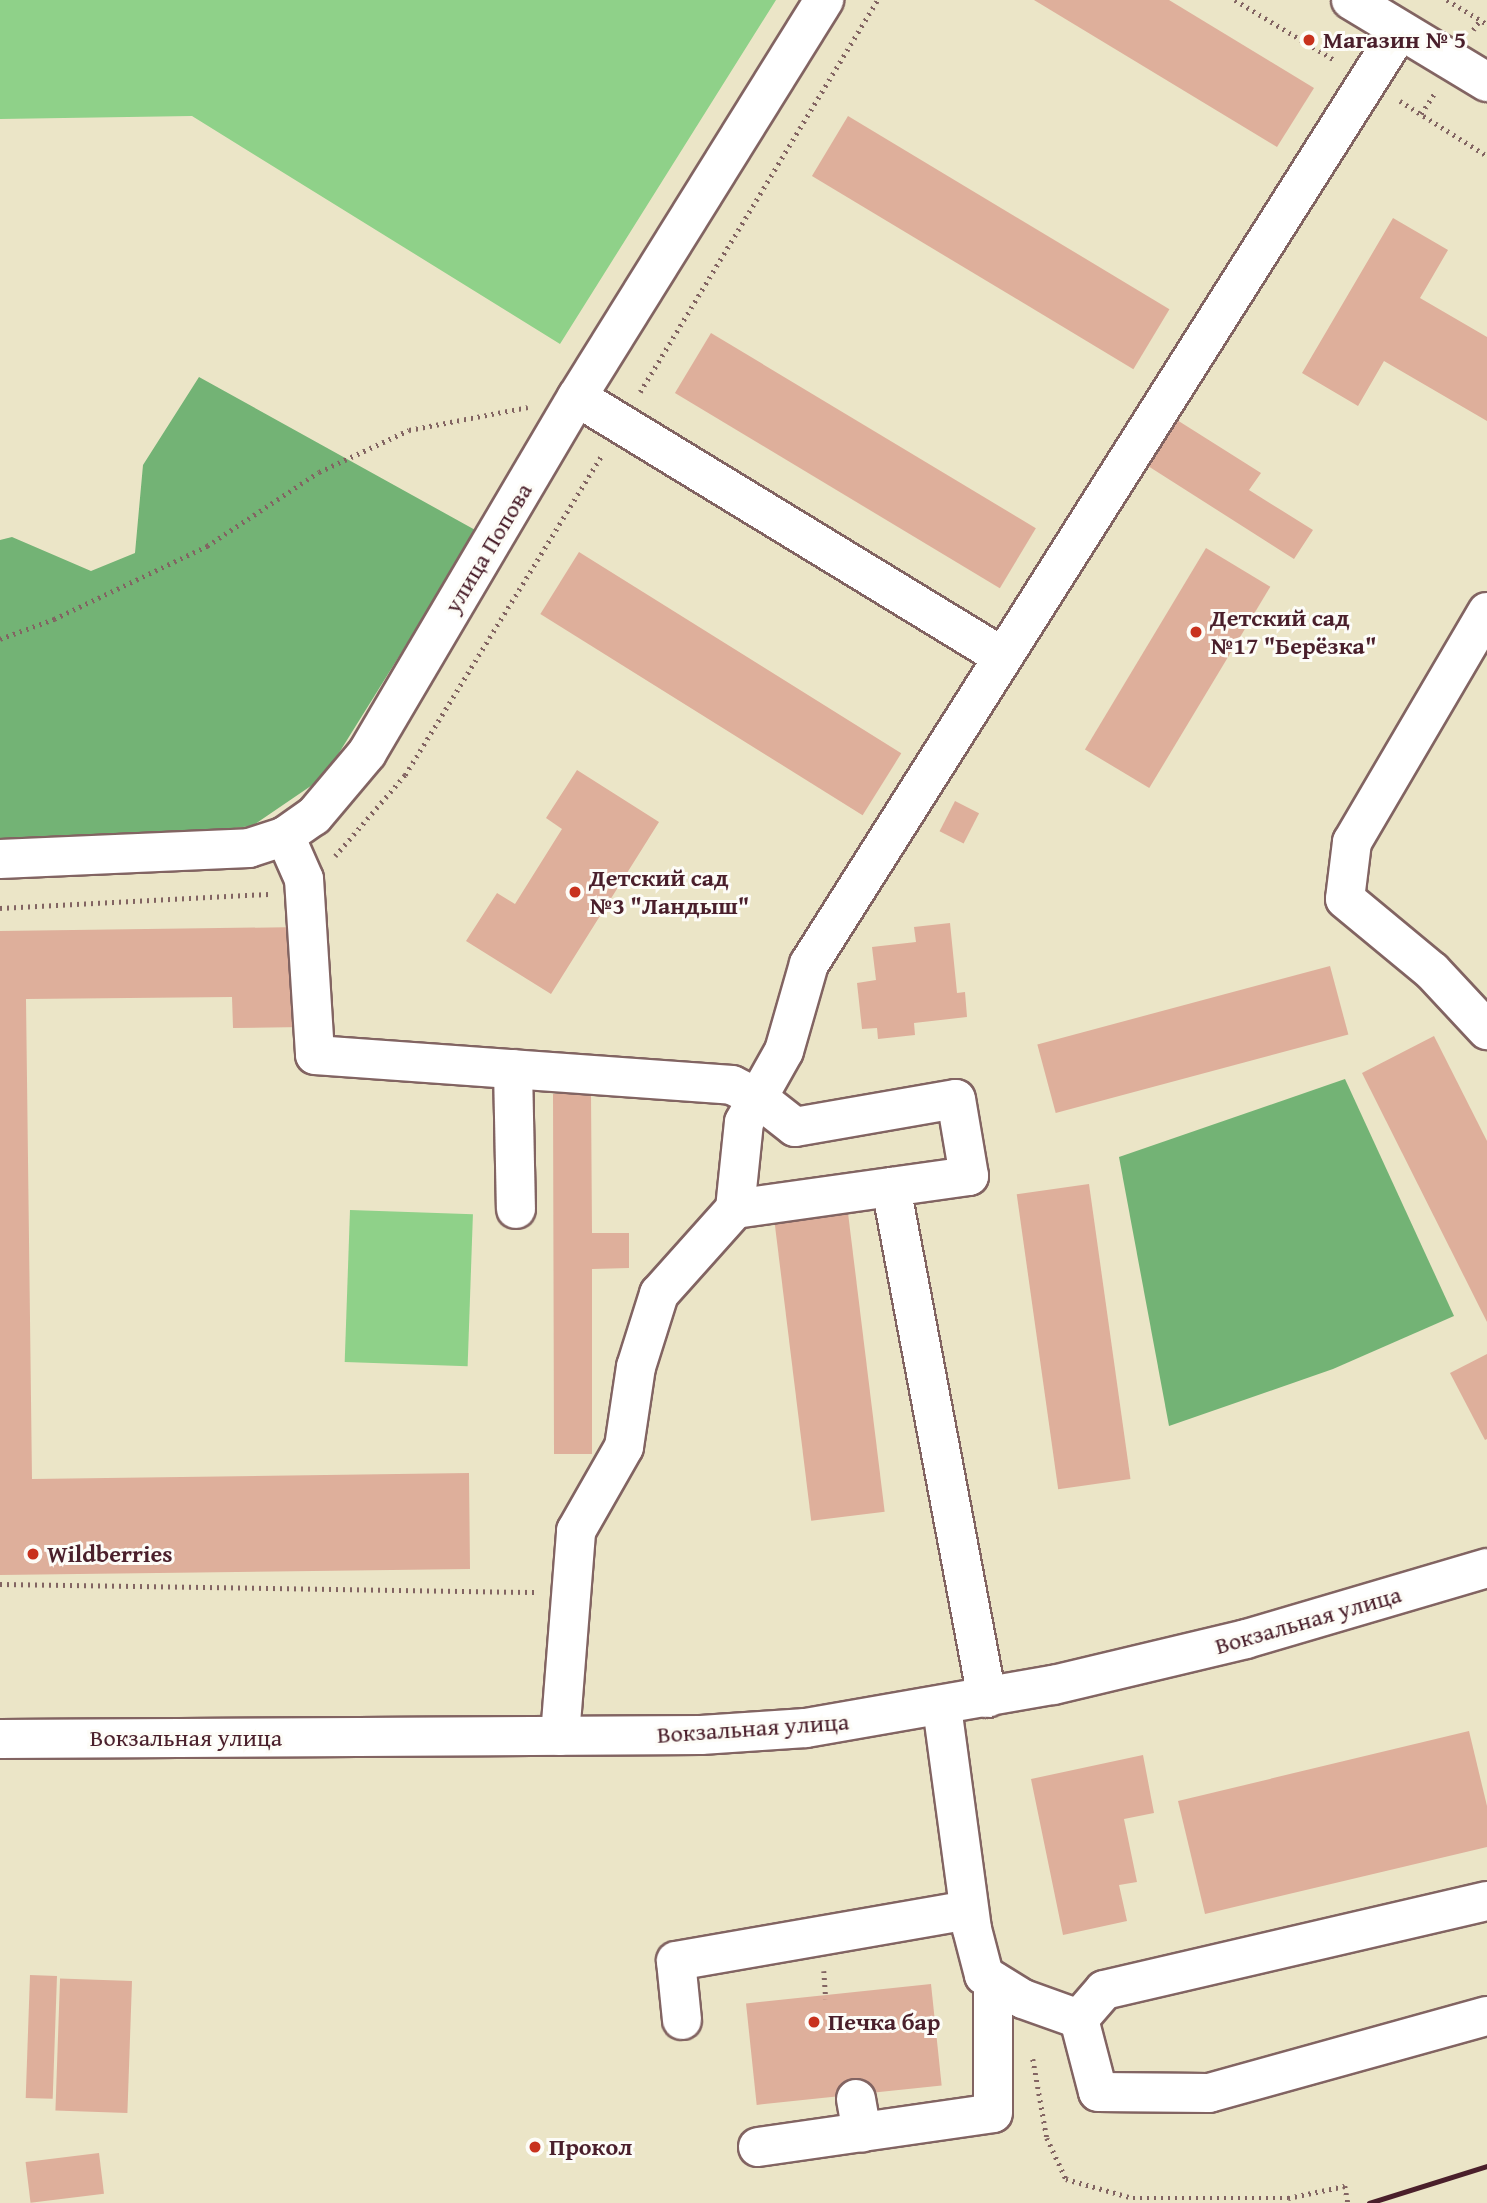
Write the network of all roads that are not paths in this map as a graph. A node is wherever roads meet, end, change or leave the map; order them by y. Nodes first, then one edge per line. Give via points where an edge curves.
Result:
1 (824, 0) edge
2 (1352, 0) edge
3 (1400, 30) junction
4 (1487, 82) edge
5 (577, 397) junction
6 (1487, 612) edge
7 (1003, 657) junction
8 (285, 836) junction
9 (0, 859) edge
10 (1487, 1030) edge
11 (513, 1069) junction
12 (758, 1098) junction
13 (891, 1186) junction
14 (516, 1209) dead end
15 (735, 1209) junction
16 (1483, 1561) edge
17 (987, 1698) junction
18 (942, 1707) junction
19 (560, 1736) junction
20 (0, 1739) edge
21 (1487, 1901) edge
22 (969, 1910) junction
23 (1008, 1990) junction
24 (1487, 2016) edge
25 (1079, 2019) junction
26 (682, 2020) dead end
27 (758, 2147) dead end

1 - 5 street, улица Попова
2 - 3 street
3 - 4 street
3 - 7 street
5 - 7 street
5 - 8 street, улица Попова via 367,752 314,816
6 - 10 street via 1352,842 1345,899 1432,971
7 - 12 street via 809,964 784,1051
8 - 9 street, улица Попова via 249,848
8 - 11 street via 304,880 315,1055
11 - 12 street via 732,1085
11 - 14 street
12 - 13 street via 795,1127 957,1099 969,1176
12 - 15 street via 744,1122
13 - 15 street
13 - 17 street
15 - 19 street via 659,1294 636,1367 624,1447 576,1531
16 - 17 street, Вокзальная улица via 1246,1639
17 - 18 street, Вокзальная улица
18 - 19 street, Вокзальная улица via 806,1728
18 - 22 street
19 - 20 street, Вокзальная улица
21 - 25 street via 1104,1990
22 - 23 street via 984,1975
22 - 26 street via 676,1961
23 - 25 street
23 - 27 street via 993,2113 859,2115
24 - 25 street via 1209,2094 1098,2092

